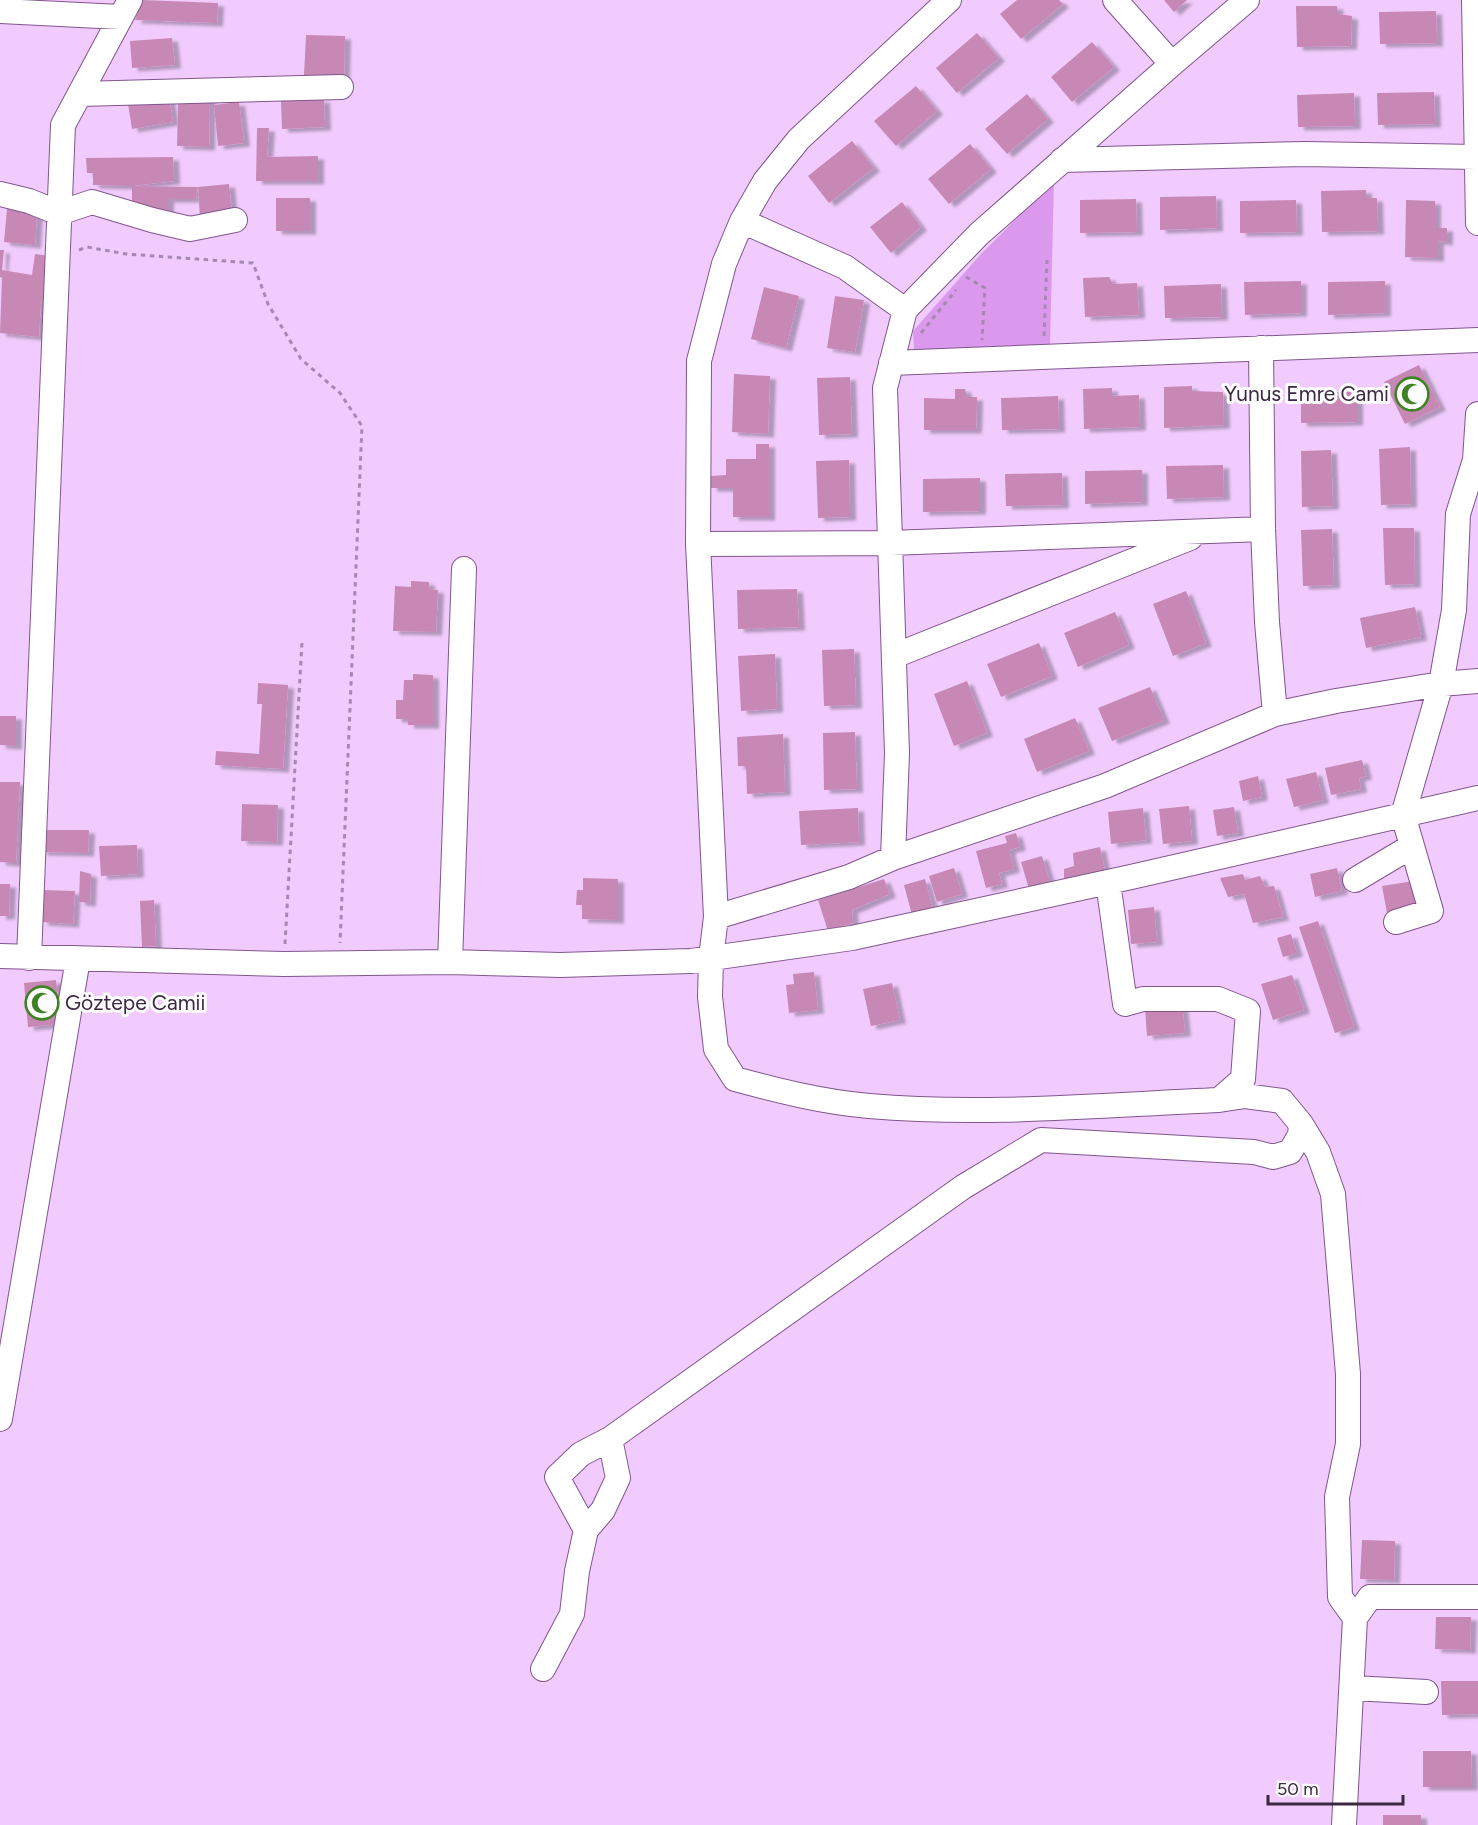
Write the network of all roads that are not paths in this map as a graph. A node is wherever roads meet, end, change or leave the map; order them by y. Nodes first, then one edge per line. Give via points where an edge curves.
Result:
1 (949, 0) edge
2 (1115, 0) edge
3 (1247, 0) edge
4 (1474, 0) edge
5 (125, 9) edge
6 (0, 11) edge
7 (1172, 64) junction
8 (341, 87) dead end
9 (80, 94) junction
10 (1477, 157) edge
11 (1062, 160) junction
12 (0, 194) edge
13 (59, 213) junction
14 (235, 220) dead end
15 (742, 221) junction
16 (1478, 223) edge
17 (905, 310) junction
18 (1478, 340) edge
19 (1261, 348) junction
20 (891, 363) junction
21 (1478, 414) edge
22 (1477, 461) edge
23 (1263, 529) junction
24 (1206, 531) junction
25 (890, 543) junction
26 (698, 544) junction
27 (464, 568) dead end
28 (894, 656) junction
29 (1478, 681) edge
30 (1441, 684) junction
31 (1275, 714) junction
32 (1478, 798) edge
33 (1403, 815) junction
34 (1412, 846) junction
35 (893, 858) junction
36 (1355, 880) dead end
37 (1108, 882) junction
38 (716, 917) junction
39 (1395, 922) dead end
40 (0, 956) edge
41 (29, 958) junction
42 (711, 958) junction
43 (78, 959) junction
44 (450, 962) junction
45 (1219, 1100) junction
46 (1301, 1124) junction
47 (0, 1419) edge
48 (610, 1439) junction
49 (586, 1530) junction
50 (1478, 1597) edge
51 (1355, 1618) junction
52 (543, 1669) dead end
53 (1353, 1688) junction
54 (1426, 1692) dead end
55 (1344, 1825) edge

1 - 15 street via 800,139 765,181
2 - 7 street
3 - 7 street
4 - 10 street
5 - 6 street
5 - 9 street
7 - 11 street
8 - 9 street
9 - 13 street via 63,124
10 - 11 street via 1305,154
10 - 16 street
11 - 17 street via 979,234
12 - 13 street
13 - 14 street via 92,202 190,229
13 - 41 street
15 - 17 street via 845,267
15 - 26 street via 723,264 699,361
17 - 20 street
18 - 19 street
19 - 20 street
19 - 23 street
20 - 25 street via 885,388
21 - 22 street
22 - 30 street via 1458,514 1454,610
23 - 24 street
23 - 31 street
24 - 25 street
24 - 28 street
25 - 26 street
25 - 28 street
26 - 38 street
27 - 44 street
28 - 35 street via 897,753
29 - 30 street
30 - 31 street
30 - 33 street
31 - 35 street via 1105,786
32 - 33 street
33 - 34 street
33 - 37 street
34 - 36 street
34 - 39 street via 1431,912
35 - 38 street via 849,876
37 - 42 street via 852,938
37 - 45 street via 1125,1004 1143,999 1218,999 1248,1011 1243,1079
38 - 42 street
40 - 41 street
41 - 43 street
42 - 44 street via 560,965
42 - 45 street via 710,997 716,1049 735,1079 796,1095 868,1106 979,1111
43 - 44 street via 284,964
43 - 47 street
45 - 46 street via 1245,1096 1282,1101
46 - 48 street via 1300,1135 1290,1152 1273,1157 1254,1152 1041,1140 963,1187
46 - 51 street via 1318,1152 1333,1194 1348,1374 1348,1444 1337,1497 1340,1596
48 - 49 street via 618,1478 603,1510
48 - 49 street via 581,1454 557,1477
49 - 52 street via 572,1614
50 - 51 street via 1370,1596
51 - 53 street
53 - 54 street
53 - 55 street

